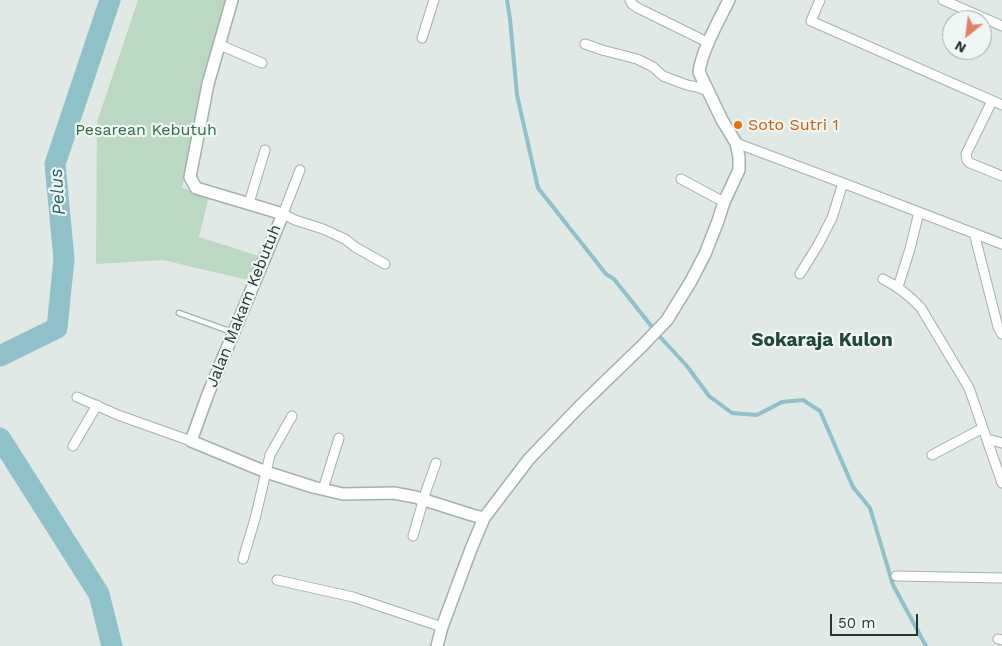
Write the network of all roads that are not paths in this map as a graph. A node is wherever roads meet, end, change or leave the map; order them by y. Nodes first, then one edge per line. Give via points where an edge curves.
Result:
1 (232, 0) edge
2 (434, 0) edge
3 (630, 0) edge
4 (729, 0) edge
5 (820, 0) edge
6 (943, 0) edge
7 (1002, 26) edge
8 (422, 38) dead end
9 (709, 43) junction
10 (585, 44) dead end
11 (220, 45) junction
12 (262, 63) dead end
13 (708, 91) junction
14 (992, 101) junction
15 (1002, 105) edge
16 (736, 143) junction
17 (265, 150) dead end
18 (300, 170) dead end
19 (1002, 176) edge
20 (681, 180) dead end
21 (843, 183) junction
22 (724, 202) junction
23 (249, 203) junction
24 (919, 212) junction
25 (283, 214) junction
26 (974, 233) junction
27 (1002, 244) edge
28 (386, 264) dead end
29 (800, 274) dead end
30 (883, 279) dead end
31 (898, 287) junction
32 (178, 313) dead end
33 (233, 333) junction
34 (1002, 334) edge
35 (77, 397) dead end
36 (97, 405) junction
37 (292, 416) dead end
38 (983, 428) junction
39 (339, 438) dead end
40 (987, 439) junction
41 (191, 441) junction
42 (1002, 443) edge
43 (73, 446) dead end
44 (932, 456) dead end
45 (436, 464) dead end
46 (266, 472) junction
47 (1002, 483) edge
48 (323, 489) junction
49 (424, 500) junction
50 (484, 518) junction
51 (413, 536) dead end
52 (243, 559) dead end
53 (896, 576) dead end
54 (1002, 578) edge
55 (277, 580) dead end
56 (442, 627) junction
57 (437, 646) edge

1 - 11 street, Jalan Makam Kebutuh
2 - 8 street
3 - 9 street via 638,8
4 - 9 street
5 - 14 street via 811,20
6 - 7 street
9 - 13 street via 700,65
10 - 13 street via 637,59 663,76
11 - 12 street
11 - 23 street, Jalan Makam Kebutuh via 208,84 190,178 196,188
13 - 16 street
14 - 15 street
14 - 19 street via 966,154 970,163
16 - 21 street
16 - 22 street via 739,170
17 - 23 street
18 - 25 street
20 - 22 street
21 - 24 street
21 - 29 street via 832,218
22 - 50 street via 701,261 667,320 529,459
23 - 25 street, Jalan Makam Kebutuh
24 - 26 street
24 - 31 street
25 - 28 street via 345,239
25 - 33 street, Jalan Makam Kebutuh
26 - 27 street
26 - 34 street
30 - 31 street
31 - 38 street via 921,308 961,374
32 - 33 lane
33 - 41 street, Jalan Makam Kebutuh
35 - 36 street
36 - 41 street
36 - 43 street
37 - 46 street via 270,456
38 - 40 street
38 - 44 street
39 - 48 street
40 - 42 street
40 - 47 street
41 - 46 street
45 - 49 street
46 - 48 street
46 - 52 street
48 - 49 street via 343,494 394,493
49 - 50 street
49 - 51 street
50 - 56 street
53 - 54 street
55 - 56 street via 353,597
56 - 57 street

